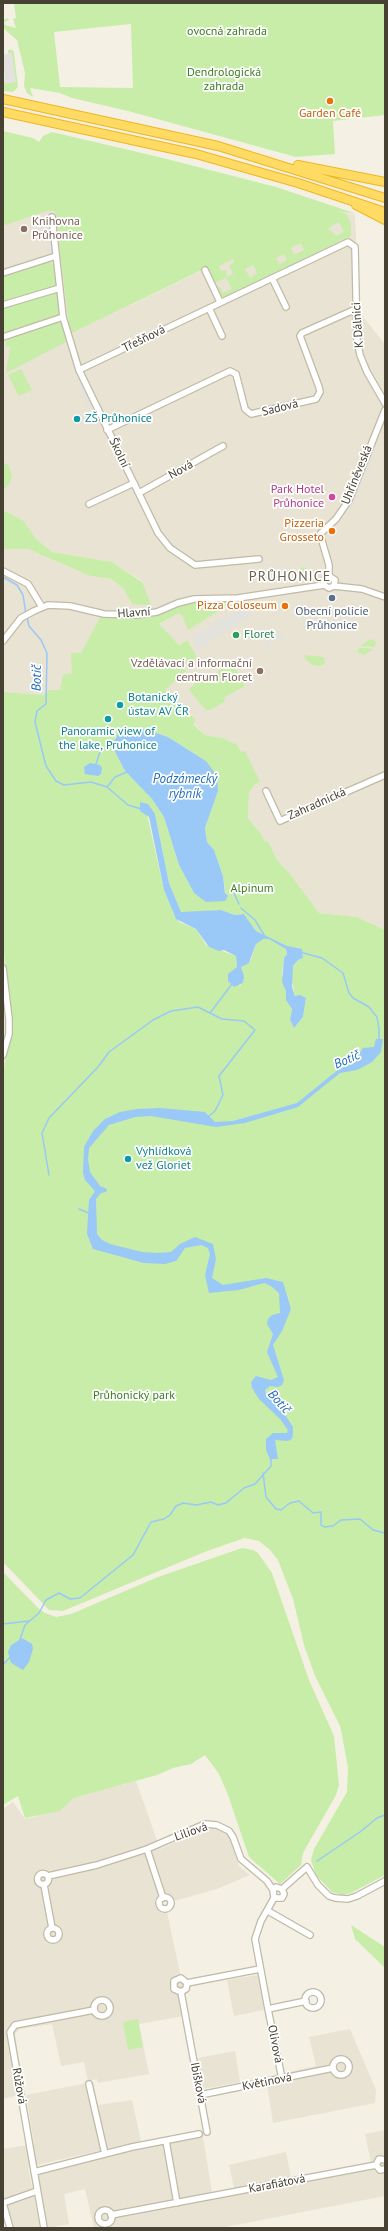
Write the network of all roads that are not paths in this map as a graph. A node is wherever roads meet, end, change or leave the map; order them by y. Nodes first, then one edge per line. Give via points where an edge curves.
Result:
1 (3, 99) edge
2 (3, 112) edge
3 (263, 158) junction
4 (385, 184) edge
5 (339, 196) junction
6 (385, 198) edge
7 (385, 212) edge
8 (52, 217) dead end
9 (385, 220) edge
10 (350, 243) joint
11 (56, 256) junction
12 (205, 270) dead end
13 (3, 273) edge
14 (272, 278) junction
15 (60, 288) junction
16 (220, 302) junction
17 (3, 305) edge
18 (286, 307) dead end
19 (209, 308) junction
20 (356, 309) junction
21 (63, 318) junction
22 (222, 336) dead end
23 (3, 337) edge
24 (79, 370) junction
25 (385, 403) edge
26 (385, 410) edge
27 (107, 430) junction
28 (223, 446) dead end
29 (134, 484) junction
30 (139, 493) junction
31 (89, 504) dead end
32 (259, 559) dead end
33 (3, 572) edge
34 (329, 576) junction
35 (324, 585) junction
36 (334, 586) junction
37 (385, 597) edge
38 (42, 607) junction
39 (3, 641) edge
40 (385, 775) edge
41 (266, 791) dead end
42 (3, 968) edge
43 (3, 1055) edge
44 (147, 1849) junction
45 (48, 1876) junction
46 (385, 1882) edge
47 (44, 1885) junction
48 (282, 1889) junction
49 (273, 1890) junction
50 (163, 1898) dead end
51 (274, 1898) junction
52 (268, 1910) junction
53 (52, 1928) dead end
54 (310, 1935) dead end
55 (260, 1969) junction
56 (187, 1983) junction
57 (181, 1992) junction
58 (306, 2001) dead end
59 (268, 2009) junction
60 (94, 2010) dead end
61 (333, 2068) dead end
62 (282, 2079) junction
63 (89, 2084) dead end
64 (200, 2094) junction
65 (207, 2132) dead end
66 (199, 2134) dead end
67 (166, 2141) junction
68 (105, 2154) junction
69 (385, 2160) edge
70 (376, 2165) junction
71 (385, 2169) edge
72 (34, 2172) junction
73 (37, 2191) junction
74 (3, 2203) edge
75 (177, 2203) junction
76 (111, 2215) dead end
77 (10, 2228) edge
78 (44, 2228) edge

1 - 3 highway via 142,128
2 - 5 highway via 196,154
3 - 4 highway
3 - 6 highway
5 - 7 highway
5 - 9 highway
8 - 11 street, Školní
10 - 14 street, Třešňová via 344,242
10 - 20 street, K Dálnici via 355,247
11 - 13 street
11 - 15 street, Školní
12 - 16 street
14 - 16 street, Třešňová
14 - 18 street
15 - 17 street
15 - 21 street, Školní
16 - 19 street, Třešňová
19 - 22 street
19 - 24 street, Třešňová
20 - 25 street, K Dálnici via 360,355
20 - 27 street, Sadová via 300,336 319,387 320,392 316,399 251,414 245,409 236,374 230,371
21 - 23 street
21 - 24 street, Školní
24 - 27 street, Školní
26 - 34 street, Uhříněveská via 349,500 336,519 320,534 329,565
27 - 29 street, Školní
28 - 30 street, Nová
29 - 30 street, Školní
29 - 31 street
30 - 32 street, Školní via 158,533 190,563 201,566
33 - 38 street via 28,584
34 - 35 street via 324,580
34 - 36 street via 335,580
35 - 36 street via 329,588
35 - 38 street, Hlavní via 258,595 188,600 159,611 136,615 104,614 63,605
36 - 37 street via 362,589
38 - 39 street, Hlavní via 21,618
40 - 41 street, Zahradnická via 280,821
42 - 43 street via 9,1034
44 - 45 street, Liliová via 97,1865
44 - 49 street, Liliová via 205,1824 217,1825 229,1831 240,1859 267,1881
44 - 50 street
45 - 47 street via 48,1881
45 - 47 street, Liliová via 42,1873 37,1877 39,1883
46 - 48 street via 352,1897 335,1898 329,1896 318,1885 307,1867
47 - 53 street, Liliová
48 - 49 street via 276,1887
48 - 51 street via 283,1897
49 - 51 street
51 - 52 street, Olivová
52 - 54 street
52 - 55 street, Olivová via 255,1939
55 - 56 street
55 - 59 street, Olivová
56 - 57 street via 186,1989
56 - 57 street via 181,1978 174,1981 174,1989
57 - 64 street, Ibišková
58 - 59 street
59 - 62 street, Olivová
60 - 72 street, Růžová via 15,2025 11,2028
61 - 62 street, Květinová
62 - 64 street, Květinová
63 - 68 street
64 - 65 street, Ibišková
66 - 67 street
67 - 68 street
67 - 75 street
68 - 72 street
69 - 70 street, Karafiátová via 378,2160
70 - 71 street via 380,2170
70 - 75 street, Karafiátová
72 - 73 street, Růžová
73 - 74 street
73 - 78 street, Růžová
74 - 77 street
75 - 76 street, Karafiátová

